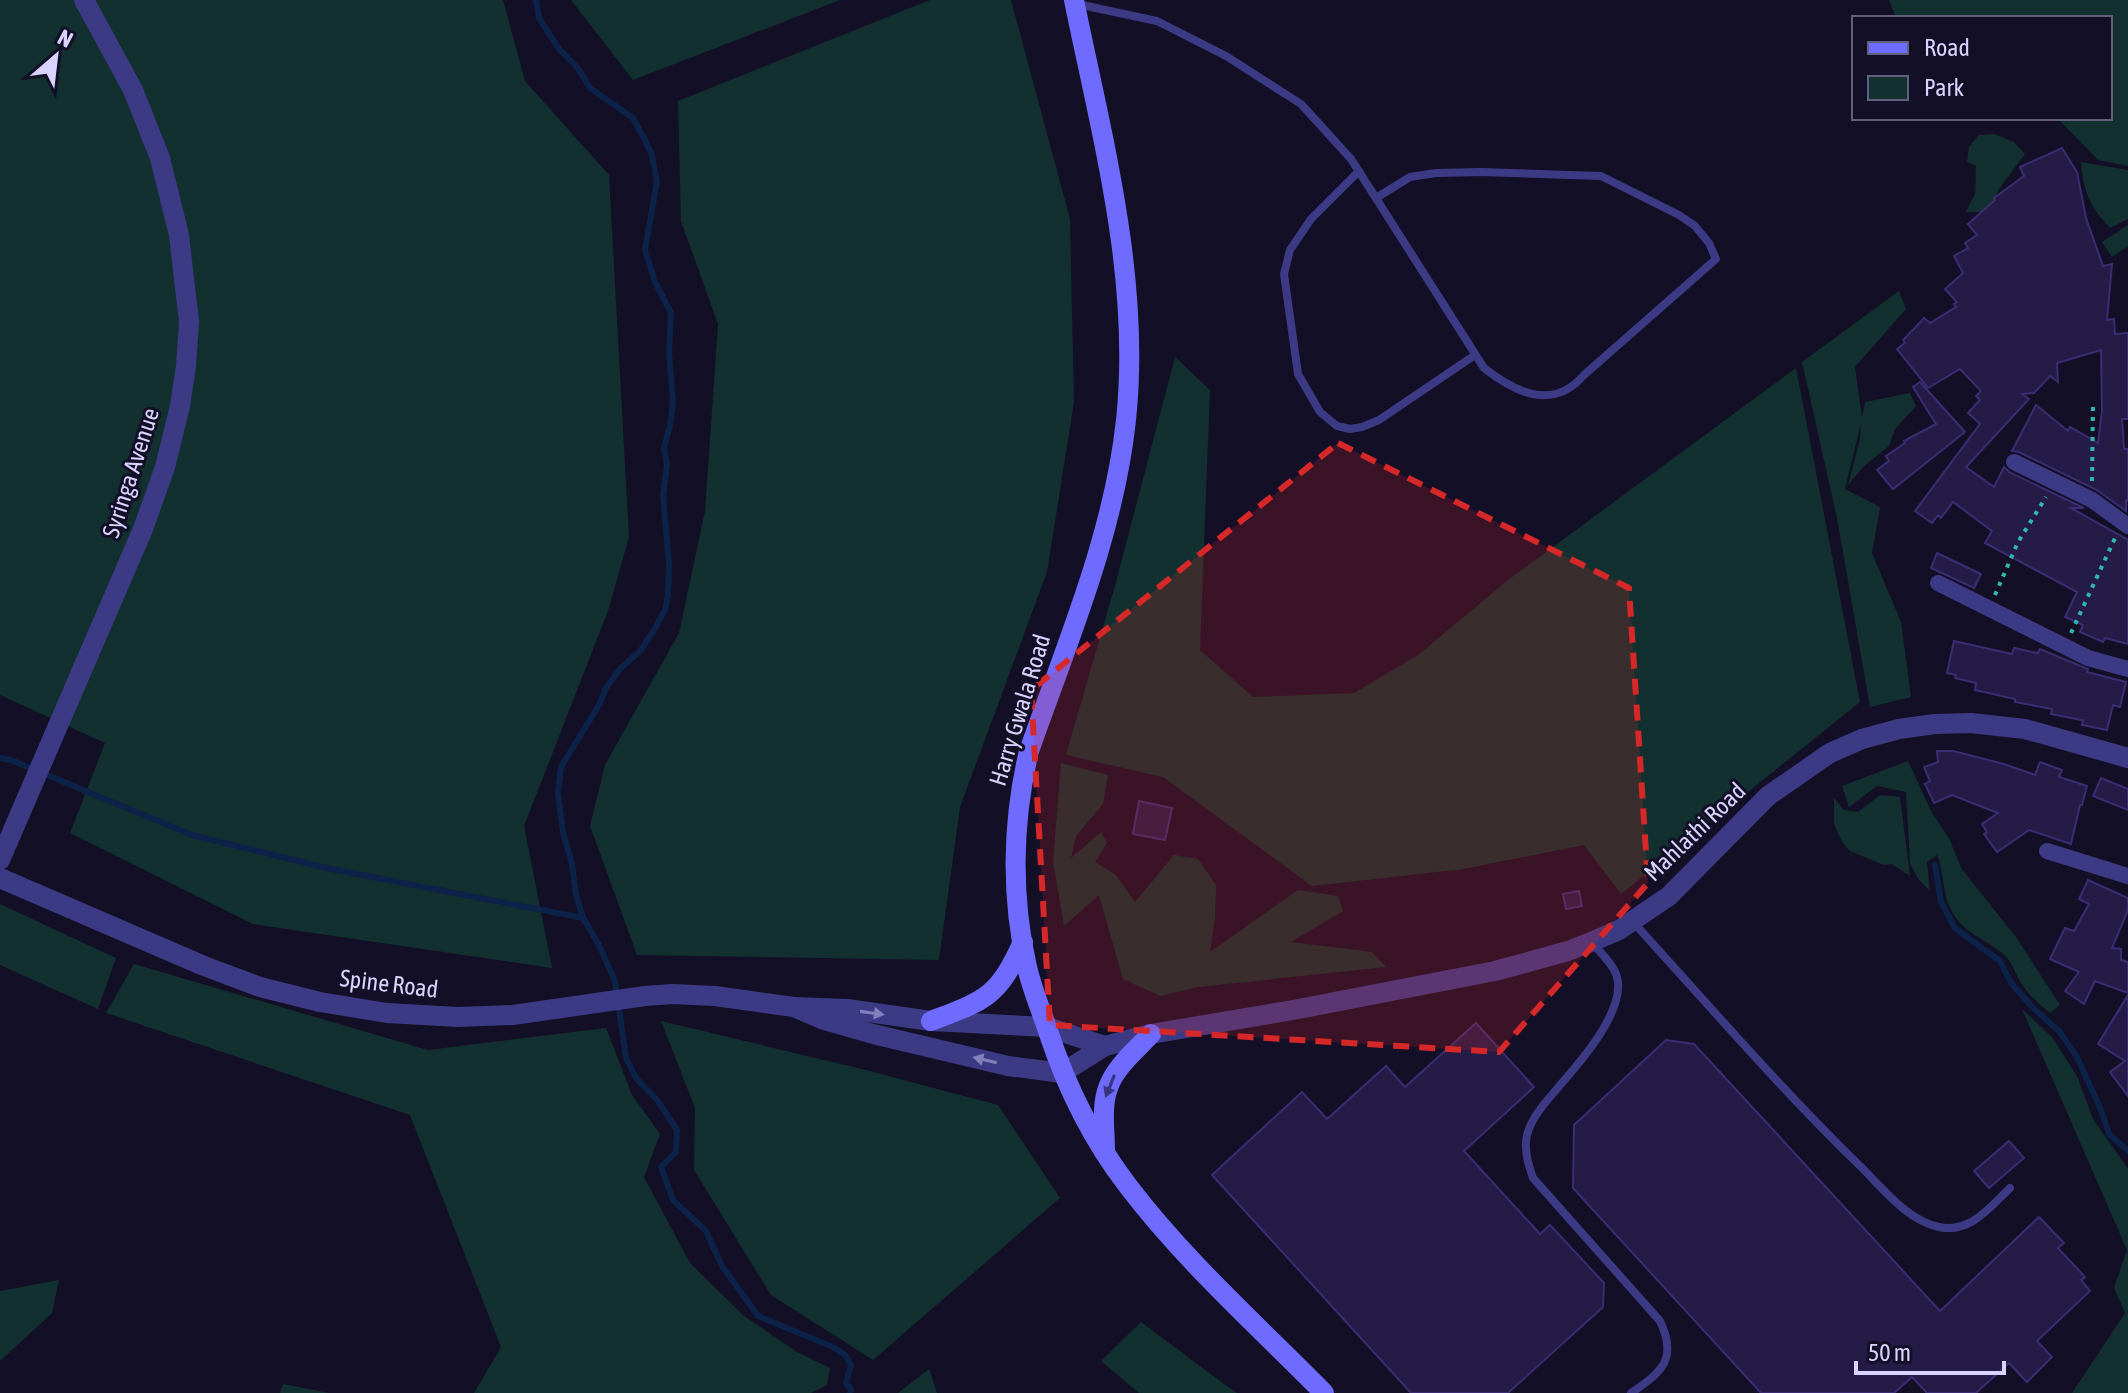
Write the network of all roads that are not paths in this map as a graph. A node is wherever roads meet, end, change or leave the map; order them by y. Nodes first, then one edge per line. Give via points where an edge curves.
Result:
1 (84, 0) edge
2 (1074, 2) edge
3 (1359, 171) junction
4 (1376, 198) junction
5 (1475, 355) junction
6 (2014, 462) dead end
7 (2125, 524) edge
8 (1938, 583) dead end
9 (2128, 669) edge
10 (2128, 758) edge
11 (2047, 851) dead end
12 (0, 860) edge
13 (2128, 876) edge
14 (0, 878) edge
15 (1632, 921) junction
16 (1023, 942) junction
17 (1591, 942) junction
18 (794, 1007) junction
19 (931, 1021) junction
20 (1047, 1027) junction
21 (1151, 1034) junction
22 (1105, 1046) junction
23 (1062, 1073) junction
24 (1105, 1152) junction
25 (2010, 1188) dead end
26 (1324, 1393) edge
27 (1631, 1393) edge

1 - 12 street, Syringa Avenue via 133,90 160,158 179,235 189,322 180,406 165,467
2 - 3 lane via 1157,21 1226,56 1301,104
2 - 16 main road, Harry Gwala Road via 1124,262 1129,376 1114,493 1022,780 1016,878
3 - 4 lane
3 - 5 lane via 1311,219 1290,250 1284,274 1298,374 1320,412 1337,426 1362,427
4 - 5 lane
4 - 5 lane via 1410,177 1436,173 1601,176 1695,226 1716,256 1573,388 1548,397 1515,389 1484,368
6 - 7 street via 2092,500
8 - 9 street via 2088,658
10 - 15 street, Mahlathi Road via 2025,729 1971,723 1899,729 1862,739 1830,753 1768,796 1669,896
11 - 13 street
14 - 18 street, Spine Road via 260,987 387,1013 513,1015 673,994
15 - 17 street, Mahlathi Road
15 - 25 lane via 1811,1119 1902,1207 1938,1227 1966,1226
16 - 19 main road via 1010,969 987,996
16 - 20 main road, Harry Gwala Road
17 - 21 street, Mahlathi Road via 1495,971
17 - 27 lane via 1617,977 1618,993 1610,1017 1531,1124 1527,1161 1533,1178 1660,1321 1668,1338 1661,1369
18 -> 19 street, Spine Road
23 -> 18 street, Spine Road via 1008,1066 873,1034
19 - 20 street, Spine Road
20 - 22 street
20 - 23 main road, Harry Gwala Road
21 - 22 street, Mahlathi Road
21 -> 24 main road via 1108,1086
22 - 23 street, Mahlathi Road
23 - 24 main road, Harry Gwala Road
24 - 26 main road, Harry Gwala Road via 1166,1234

